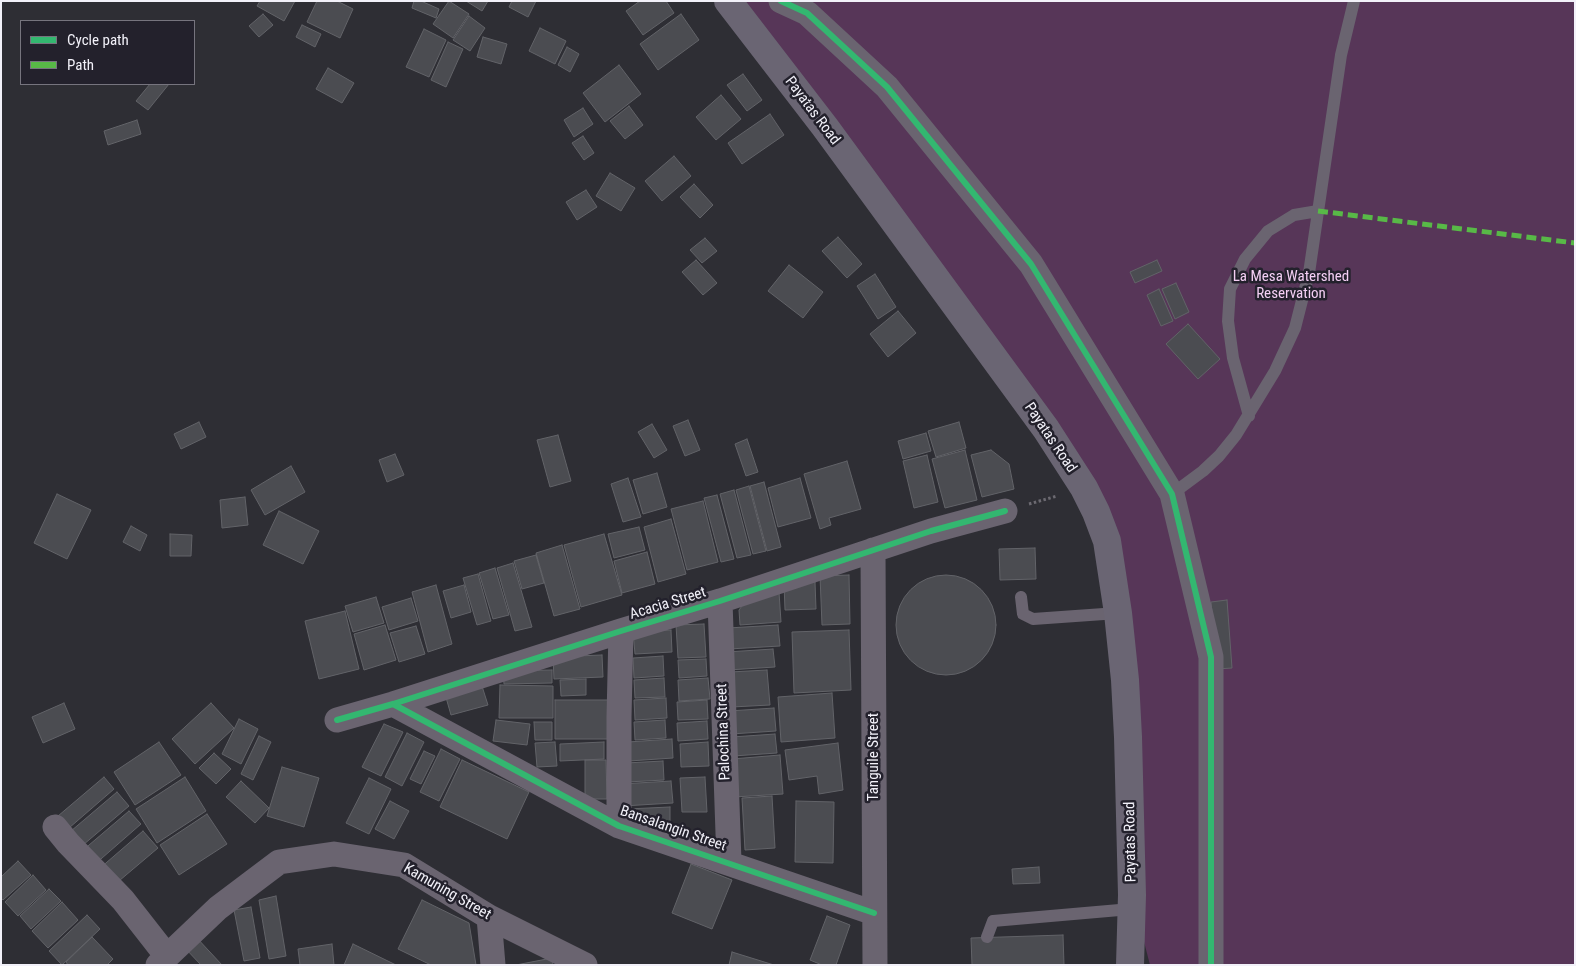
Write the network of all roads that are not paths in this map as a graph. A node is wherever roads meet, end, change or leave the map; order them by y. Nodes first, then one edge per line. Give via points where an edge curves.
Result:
1 (728, 1) edge
2 (781, 1) edge
3 (1354, 1) edge
4 (1318, 211) junction
5 (1249, 416) junction
6 (1172, 494) junction
7 (1005, 511) road end
8 (873, 550) junction
9 (1021, 597) dead end
10 (720, 601) junction
11 (1118, 613) junction
12 (621, 631) junction
13 (393, 704) junction
14 (337, 720) dead end
15 (619, 826) junction
16 (55, 827) dead end
17 (728, 862) junction
18 (1132, 909) junction
19 (874, 913) junction
20 (489, 917) junction
21 (987, 938) dead end
22 (162, 960) edge
23 (493, 965) edge
24 (585, 965) edge
25 (875, 965) edge
26 (1130, 965) edge
27 (1211, 965) edge

1 - 11 main road, Payatas Road via 825,127 1040,422 1084,488 1107,541
2 - 6 street via 806,13 887,87 1031,264
3 - 4 lane via 1341,55
4 - 5 lane via 1309,273 1295,328
4 - 5 lane via 1294,215 1268,230 1245,259 1230,289 1228,321 1233,358
5 - 6 lane via 1219,456
6 - 27 street via 1211,656
7 - 8 street, Acacia Street
8 - 10 street, Acacia Street
8 - 19 street, Tanguile Street
9 - 11 lane via 1023,614 1033,618
10 - 12 street, Acacia Street
10 - 17 street, Palochina Street
11 - 18 main road, Payatas Road via 1128,737
12 - 13 street, Acacia Street
12 - 15 street
13 - 14 street, Acacia Street
13 - 15 street, Bansalangin Street
15 - 17 street, Bansalangin Street
16 - 22 street via 123,900
17 - 19 street, Bansalangin Street
18 - 21 lane via 993,921
18 - 26 main road, Payatas Road
19 - 25 street, Tanguile Street
20 - 22 street, Kamuning Street via 404,865 334,854 280,862 218,908
20 - 23 street
20 - 24 street, Kamuning Street

